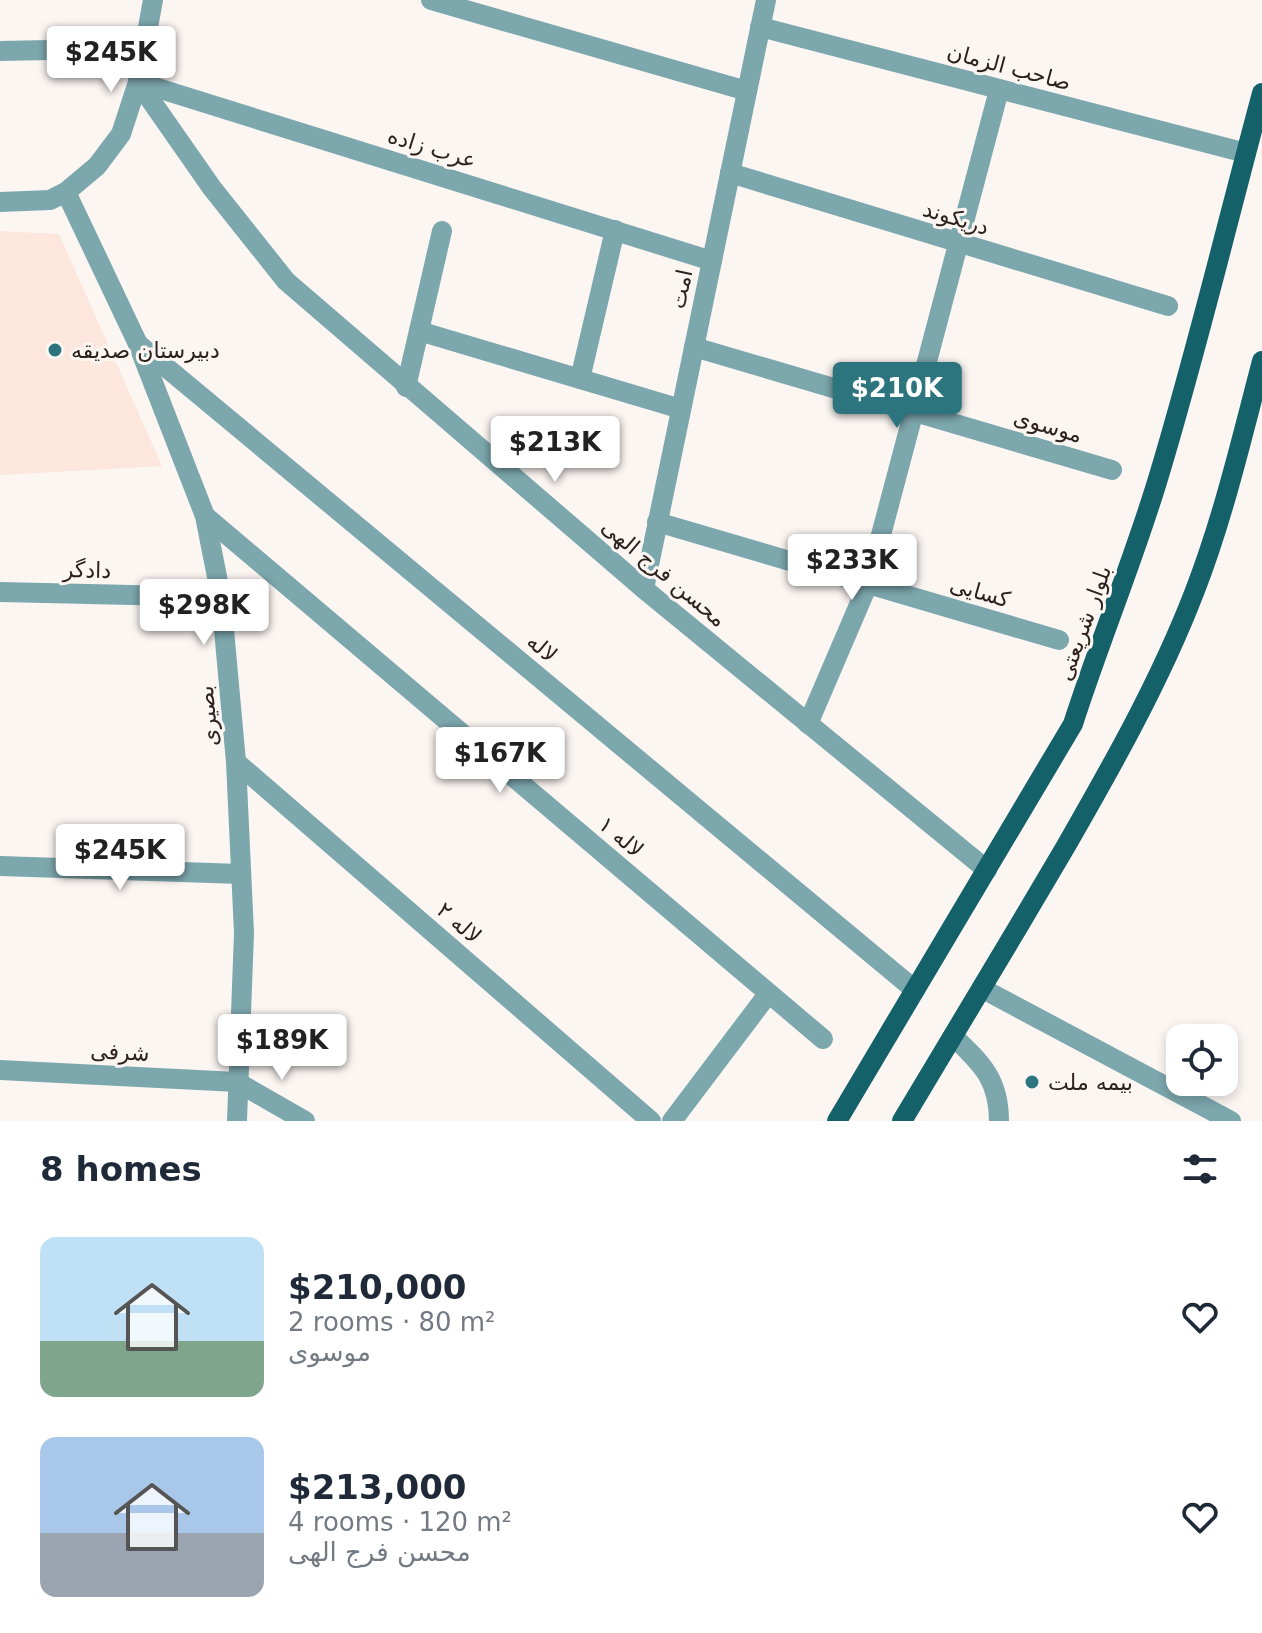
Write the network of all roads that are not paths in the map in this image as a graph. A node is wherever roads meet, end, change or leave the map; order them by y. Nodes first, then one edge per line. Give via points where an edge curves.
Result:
1 (153, 0) edge
2 (431, 0) edge
3 (766, 0) edge
4 (760, 27) junction
5 (146, 48) junction
6 (0, 51) edge
7 (138, 82) junction
8 (999, 90) junction
9 (747, 91) junction
10 (1262, 93) edge
11 (1246, 153) junction
12 (730, 173) junction
13 (66, 192) junction
14 (0, 202) edge
15 (615, 230) junction
16 (442, 231) dead end
17 (957, 244) junction
18 (712, 261) junction
19 (1168, 306) dead end
20 (419, 331) junction
21 (138, 344) junction
22 (694, 347) junction
23 (1262, 361) edge
24 (580, 379) junction
25 (406, 387) junction
26 (681, 409) junction
27 (914, 412) junction
28 (1112, 470) dead end
29 (205, 516) junction
30 (657, 522) junction
31 (868, 584) junction
32 (644, 589) junction
33 (0, 592) edge
34 (221, 597) junction
35 (1059, 640) dead end
36 (808, 724) junction
37 (236, 762) junction
38 (0, 866) edge
39 (987, 870) junction
40 (241, 874) junction
41 (983, 989) junction
42 (915, 990) junction
43 (768, 994) junction
44 (953, 1036) junction
45 (823, 1039) dead end
46 (0, 1070) edge
47 (237, 1082) junction
48 (237, 1121) edge
49 (305, 1121) edge
50 (651, 1121) edge
51 (672, 1121) edge
52 (837, 1121) edge
53 (902, 1121) edge
54 (999, 1121) edge
55 (1231, 1121) edge

1 - 5 street
2 - 9 street
3 - 4 street, امت
4 - 8 street, صاحب الزمان
4 - 9 street, امت
5 - 6 street
5 - 7 street
7 - 13 street via 121,134 97,166
7 - 15 street, عرب زاده
7 - 25 street, محسن فرج الهی via 286,281
8 - 11 street, صاحب الزمان
8 - 17 street
9 - 12 street, امت
10 - 11 main road, بلوار شریعتی
11 - 39 main road, بلوار شریعتی via 1129,570 1073,724
12 - 17 street, دریکوند
12 - 18 street, امت
13 - 14 street via 36,202
13 - 21 street, بصیری
15 - 18 street, عرب زاده
15 - 24 street
16 - 20 street
17 - 19 street, دریکوند
17 - 27 street
18 - 22 street, امت
20 - 24 street
20 - 25 street
21 - 29 street, بصیری
21 - 42 street, لاله
22 - 26 street, امت
22 - 27 street, موسوی
23 - 41 main road via 1195,591 1160,672 1122,749
24 - 26 street
25 - 32 street, محسن فرج الهی
26 - 30 street, امت
27 - 28 street, موسوی
27 - 31 street
29 - 34 street, بصیری
29 - 43 street, لاله ۱
30 - 31 street, کسایی
30 - 32 street, امت
31 - 35 street, کسایی
31 - 36 street
32 - 36 street, محسن فرج الهی
33 - 34 street, دادگر
34 - 37 street, بصیری
36 - 39 street, محسن فرج الهی
37 - 40 street, بصیری
37 - 50 street, لاله ۲
38 - 40 street
39 - 42 main road, بلوار شریعتی
40 - 47 street, بصیری via 244,933
41 - 44 main road
41 - 55 street
42 - 52 main road, بلوار شریعتی
43 - 45 street, لاله ۱
43 - 51 street
44 - 53 main road
44 - 54 street via 986,1068 999,1099
46 - 47 street, شرفی
47 - 48 street, بصیری
47 - 49 street

